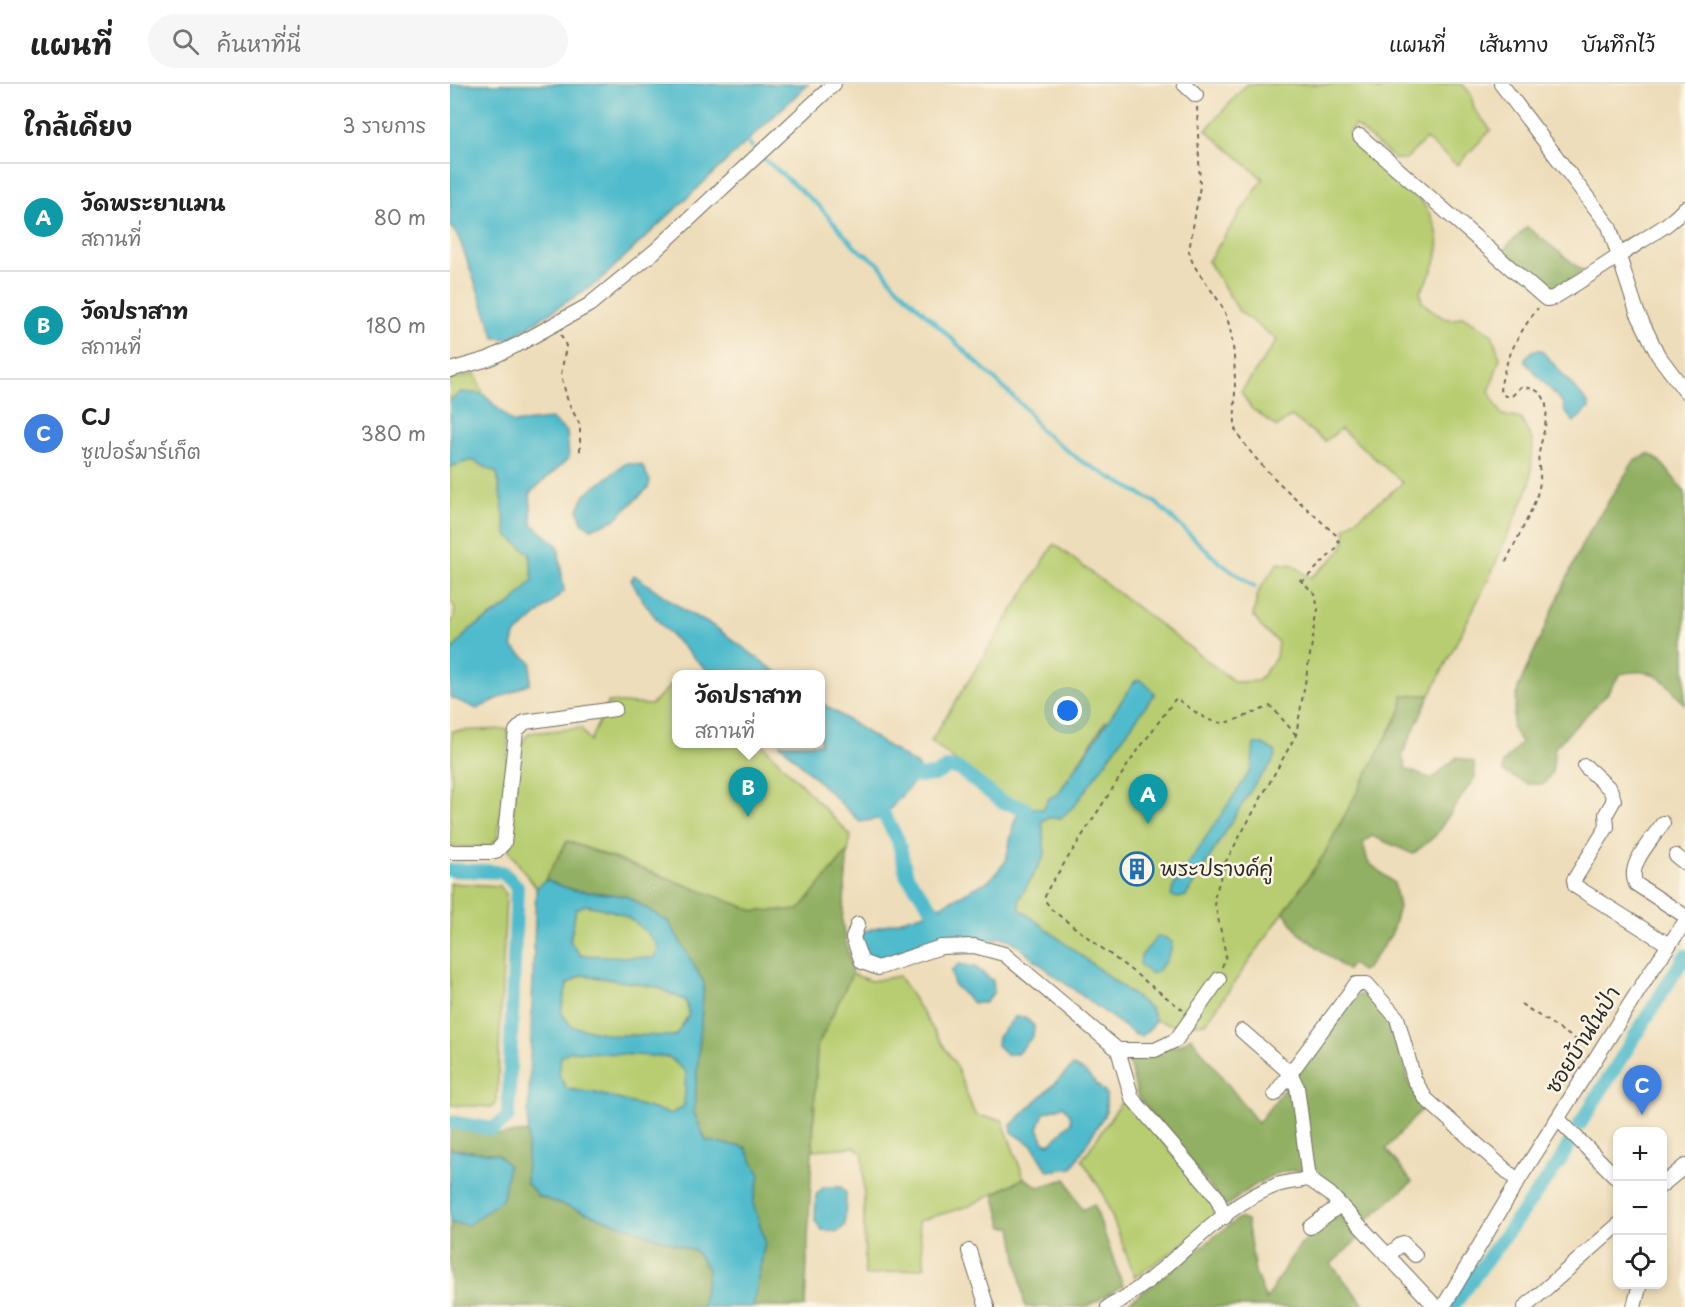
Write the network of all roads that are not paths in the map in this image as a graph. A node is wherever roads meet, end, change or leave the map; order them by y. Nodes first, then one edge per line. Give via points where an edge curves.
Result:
1 (834, 84) edge
2 (1184, 84) edge
3 (1501, 84) edge
4 (1196, 95) road end
5 (1360, 136) dead end
6 (1685, 208) edge
7 (1620, 257) junction
8 (450, 370) edge
9 (1685, 391) edge
10 (615, 709) dead end
11 (1585, 766) dead end
12 (1664, 824) dead end
13 (450, 852) edge
14 (1685, 916) edge
15 (1685, 922) edge
16 (858, 924) dead end
17 (1669, 945) junction
18 (1219, 979) road end
19 (1242, 1030) dead end
20 (1118, 1050) junction
21 (1290, 1073) junction
22 (1275, 1094) dead end
23 (1558, 1119) junction
24 (1685, 1166) edge
25 (1613, 1175) edge
26 (1309, 1179) junction
27 (1518, 1181) junction
28 (1667, 1181) edge
29 (1340, 1205) junction
30 (1225, 1217) junction
31 (1310, 1227) dead end
32 (1613, 1229) edge
33 (969, 1251) dead end
34 (1415, 1255) dead end
35 (1387, 1256) junction
36 (1639, 1289) edge
37 (1113, 1306) edge
38 (987, 1307) edge
39 (1436, 1307) edge
40 (1443, 1307) edge
41 (1525, 1307) edge
42 (1634, 1307) edge

1 - 8 street via 655,251 589,305 488,359
2 - 4 street
3 - 7 street via 1609,226
5 - 7 street via 1546,299
6 - 7 street
7 - 9 street via 1637,312 1658,355
10 - 13 street via 525,722 520,726 516,731 501,849
11 - 17 street via 1610,789 1614,800 1606,814 1606,827 1574,880 1575,886
12 - 14 street via 1633,867 1632,876 1636,884
15 - 17 street, ซอยบ้านในป่า
16 - 20 street via 853,938 862,962 878,968 941,947 974,946 1004,954
17 - 23 street, ซอยบ้านในป่า
18 - 20 street via 1176,1040 1155,1050
19 - 21 street
20 - 30 street via 1132,1098 1216,1196
21 - 22 street
21 - 26 street via 1297,1087 1304,1125
21 - 27 street via 1342,1000 1356,984 1366,984 1397,1017 1414,1079 1426,1099
23 - 25 street
23 - 27 street, ซอยบ้านในป่า
24 - 28 street
26 - 29 street
26 - 30 street via 1277,1185
27 - 40 street, ซอยบ้านในป่า
29 - 31 street
29 - 35 street
30 - 37 street
32 - 41 street
33 - 38 street
34 - 35 street via 1403,1243
35 - 39 street
36 - 42 street

